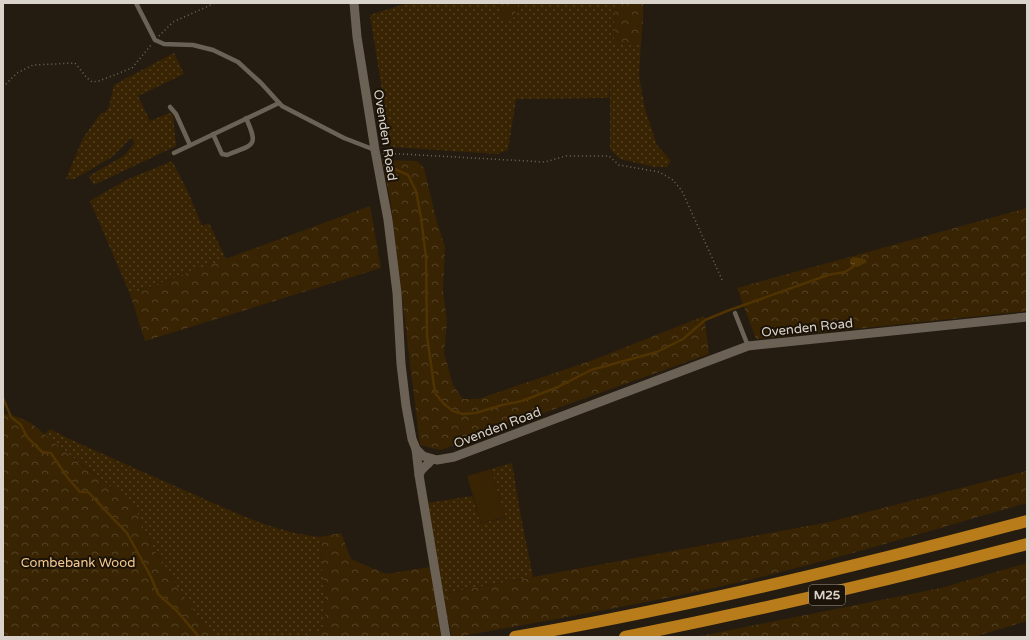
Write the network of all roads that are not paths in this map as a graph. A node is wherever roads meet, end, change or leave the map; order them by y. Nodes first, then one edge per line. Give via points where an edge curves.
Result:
1 (136, 3) edge
2 (354, 3) edge
3 (279, 103) junction
4 (170, 107) dead end
5 (246, 118) junction
6 (213, 134) junction
7 (190, 145) junction
8 (375, 151) junction
9 (174, 153) dead end
10 (735, 314) dead end
11 (1027, 317) edge
12 (748, 346) junction
13 (416, 449) junction
14 (431, 460) junction
15 (419, 475) junction
16 (1027, 521) edge
17 (1027, 544) edge
18 (445, 634) edge
19 (515, 637) edge
20 (625, 637) edge

1 - 3 lane via 156,40 164,44 192,45 213,50 238,62
2 - 8 street, Ovenden Road
3 - 5 lane
3 - 8 lane via 344,138
4 - 7 lane via 176,114
5 - 6 lane
5 - 6 lane via 254,135 250,145 227,155 222,154
6 - 7 lane
7 - 9 lane
8 - 13 street, Ovenden Road via 388,220 397,292 406,406
10 - 12 lane
11 - 12 street, Ovenden Road
12 - 14 street, Ovenden Road via 454,457
13 - 14 street
13 - 15 street, Ovenden Road
14 - 15 street via 421,469
15 - 18 street, Ovenden Road
16 - 19 highway, M25 via 777,584
17 - 20 highway, M25 via 830,594

